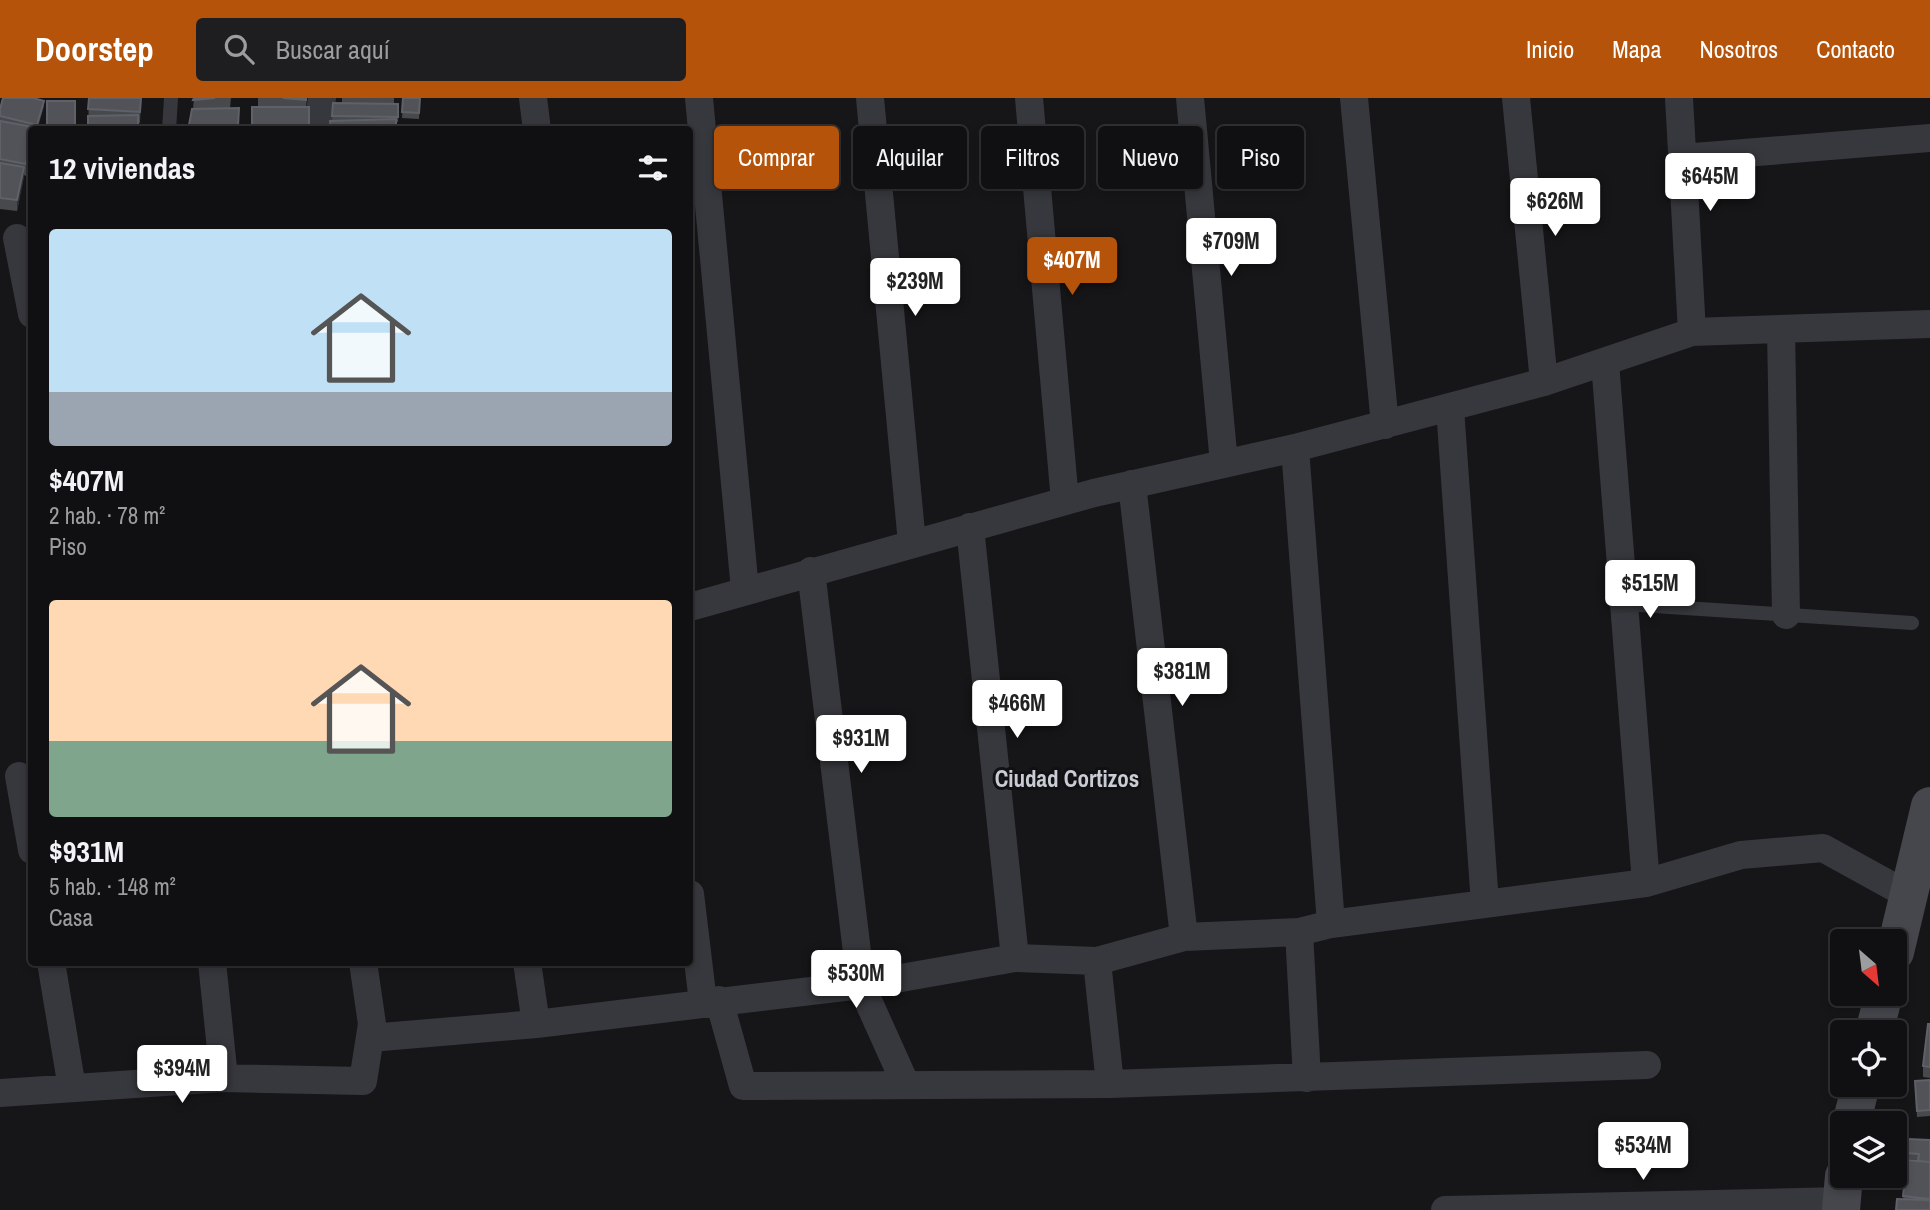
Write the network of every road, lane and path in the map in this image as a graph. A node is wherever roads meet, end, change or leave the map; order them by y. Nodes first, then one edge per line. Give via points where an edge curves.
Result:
1 (170, 98) edge
2 (322, 98) edge
3 (533, 98) edge
4 (699, 98) edge
5 (870, 98) edge
6 (1030, 98) edge
7 (1189, 98) edge
8 (1354, 98) edge
9 (1517, 98) edge
10 (1679, 98) edge
11 (169, 126) edge
12 (318, 126) edge
13 (536, 126) edge
14 (1930, 138) edge
15 (1682, 158) junction
16 (17, 237) dead end
17 (28, 293) edge
18 (1930, 324) edge
19 (1781, 329) junction
20 (1692, 331) junction
21 (1605, 362) junction
22 (1544, 382) junction
23 (1450, 408) junction
24 (1385, 425) junction
25 (1295, 448) junction
26 (1224, 463) junction
27 (1132, 484) junction
28 (1065, 501) junction
29 (970, 527) junction
30 (912, 543) junction
31 (811, 571) junction
32 (746, 590) junction
33 (1624, 604) junction
34 (693, 606) edge
35 (1786, 615) junction
36 (1912, 624) dead end
37 (17, 777) edge
38 (1930, 806) edge
39 (28, 831) edge
40 (1646, 883) junction
41 (1910, 895) junction
42 (1485, 904) junction
43 (693, 909) edge
44 (1331, 924) junction
45 (1901, 929) edge
46 (1299, 932) junction
47 (1184, 937) junction
48 (1015, 958) junction
49 (1097, 961) junction
50 (52, 966) edge
51 (212, 966) edge
52 (364, 966) edge
53 (528, 966) edge
54 (862, 985) junction
55 (711, 1001) junction
56 (536, 1024) junction
57 (370, 1038) junction
58 (1647, 1065) dead end
59 (224, 1078) junction
60 (1307, 1078) junction
61 (1110, 1084) junction
62 (906, 1085) junction
63 (72, 1088) junction
64 (0, 1093) edge
65 (1842, 1196) edge
66 (1445, 1210) edge

1 - 11 lane
2 - 12 street
3 - 13 street
4 - 32 street
5 - 30 street
6 - 28 street
7 - 26 street
8 - 24 street
9 - 22 street
10 - 15 street
14 - 15 street
15 - 20 street
16 - 17 street
18 - 19 street
19 - 20 street
19 - 35 street
20 - 21 street
21 - 22 street
21 - 33 street
22 - 23 street
23 - 24 street
23 - 42 street
24 - 25 street
25 - 26 street
25 - 44 street
26 - 27 street
27 - 28 street
27 - 47 street
28 - 29 street
29 - 30 street
29 - 48 street
30 - 31 street
31 - 32 street
31 - 54 street
32 - 34 street
33 - 35 lane
33 - 40 street
35 - 36 lane
37 - 39 street
38 - 41 main road
40 - 41 street via 1741,855 1823,848
40 - 42 street
41 - 45 main road
42 - 44 street
43 - 55 street
44 - 46 street
46 - 47 street
46 - 60 street
47 - 49 street
48 - 49 street
48 - 54 street
49 - 61 street
50 - 63 street
51 - 59 street
52 - 57 street
53 - 56 street
54 - 55 street
54 - 62 street
55 - 56 street
55 - 62 street via 743,1086
56 - 57 street
57 - 59 street via 363,1081
58 - 60 street
59 - 63 street
60 - 61 street
61 - 62 street
63 - 64 street
65 - 66 street

